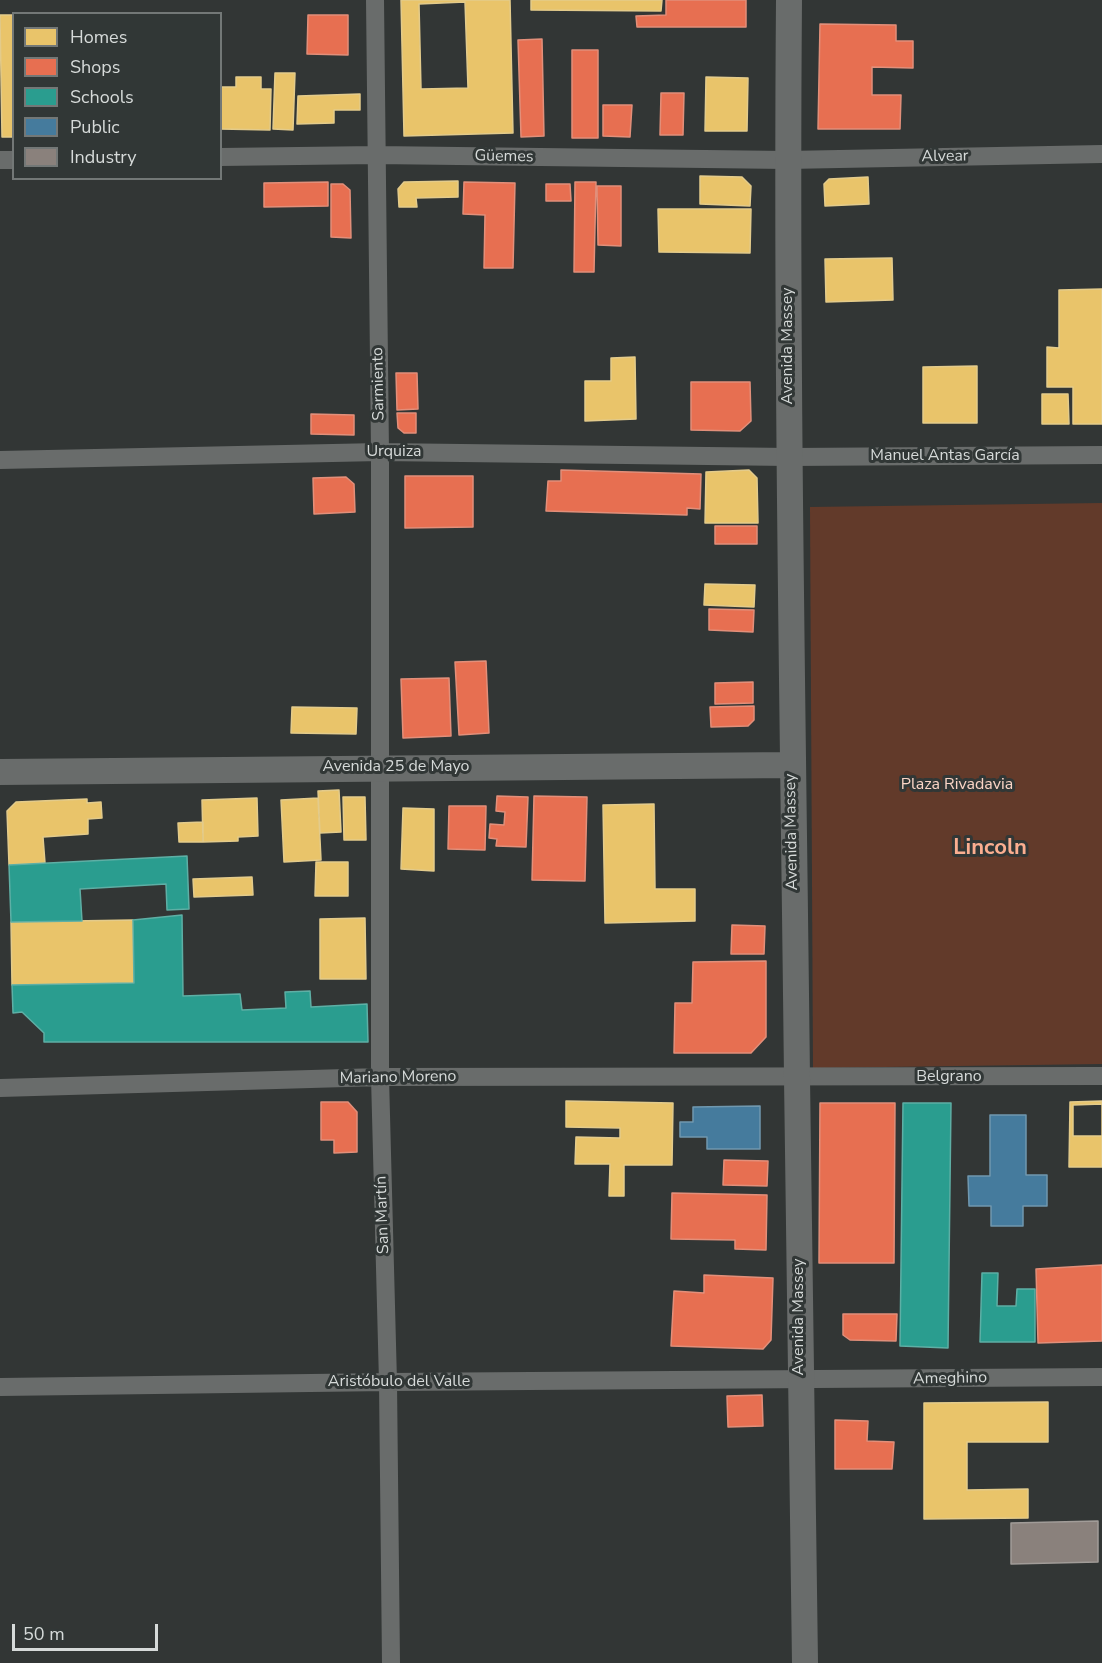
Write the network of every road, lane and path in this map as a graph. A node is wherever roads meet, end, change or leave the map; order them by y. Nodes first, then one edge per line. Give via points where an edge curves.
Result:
1 (375, 0) edge
2 (789, 0) edge
3 (1102, 154) edge
4 (376, 155) junction
5 (222, 157) edge
6 (788, 160) junction
7 (380, 452) junction
8 (1102, 455) edge
9 (789, 457) junction
10 (0, 460) edge
11 (791, 765) junction
12 (378, 767) junction
13 (0, 772) edge
14 (1102, 1076) edge
15 (380, 1077) junction
16 (797, 1078) junction
17 (0, 1088) edge
18 (1102, 1377) edge
19 (799, 1380) junction
20 (388, 1382) junction
21 (0, 1388) edge
22 (391, 1663) edge
23 (805, 1663) edge

1 - 4 street, Sarmiento
2 - 6 main road, Avenida Massey
3 - 6 street, Alvear
4 - 5 street, Güemes
4 - 6 street, Güemes
4 - 7 street, Sarmiento
6 - 9 main road, Avenida Massey
7 - 9 street, Urquiza
7 - 10 street, Urquiza
7 - 12 street, Sarmiento
8 - 9 street, Manuel Antas García
9 - 11 main road, Avenida Massey
11 - 12 main road, Avenida 25 de Mayo
11 - 16 main road, Avenida Massey
12 - 13 main road, Avenida 25 de Mayo
12 - 15 street, San Martín
14 - 16 street, Belgrano
15 - 16 street, Mariano Moreno
15 - 17 street, Mariano Moreno
15 - 20 street, San Martín
16 - 19 main road, Avenida Massey
18 - 19 street, Ameghino
19 - 20 street, Aristóbulo del Valle
19 - 23 main road, Avenida Massey
20 - 21 street, Aristóbulo del Valle
20 - 22 street, San Martín

